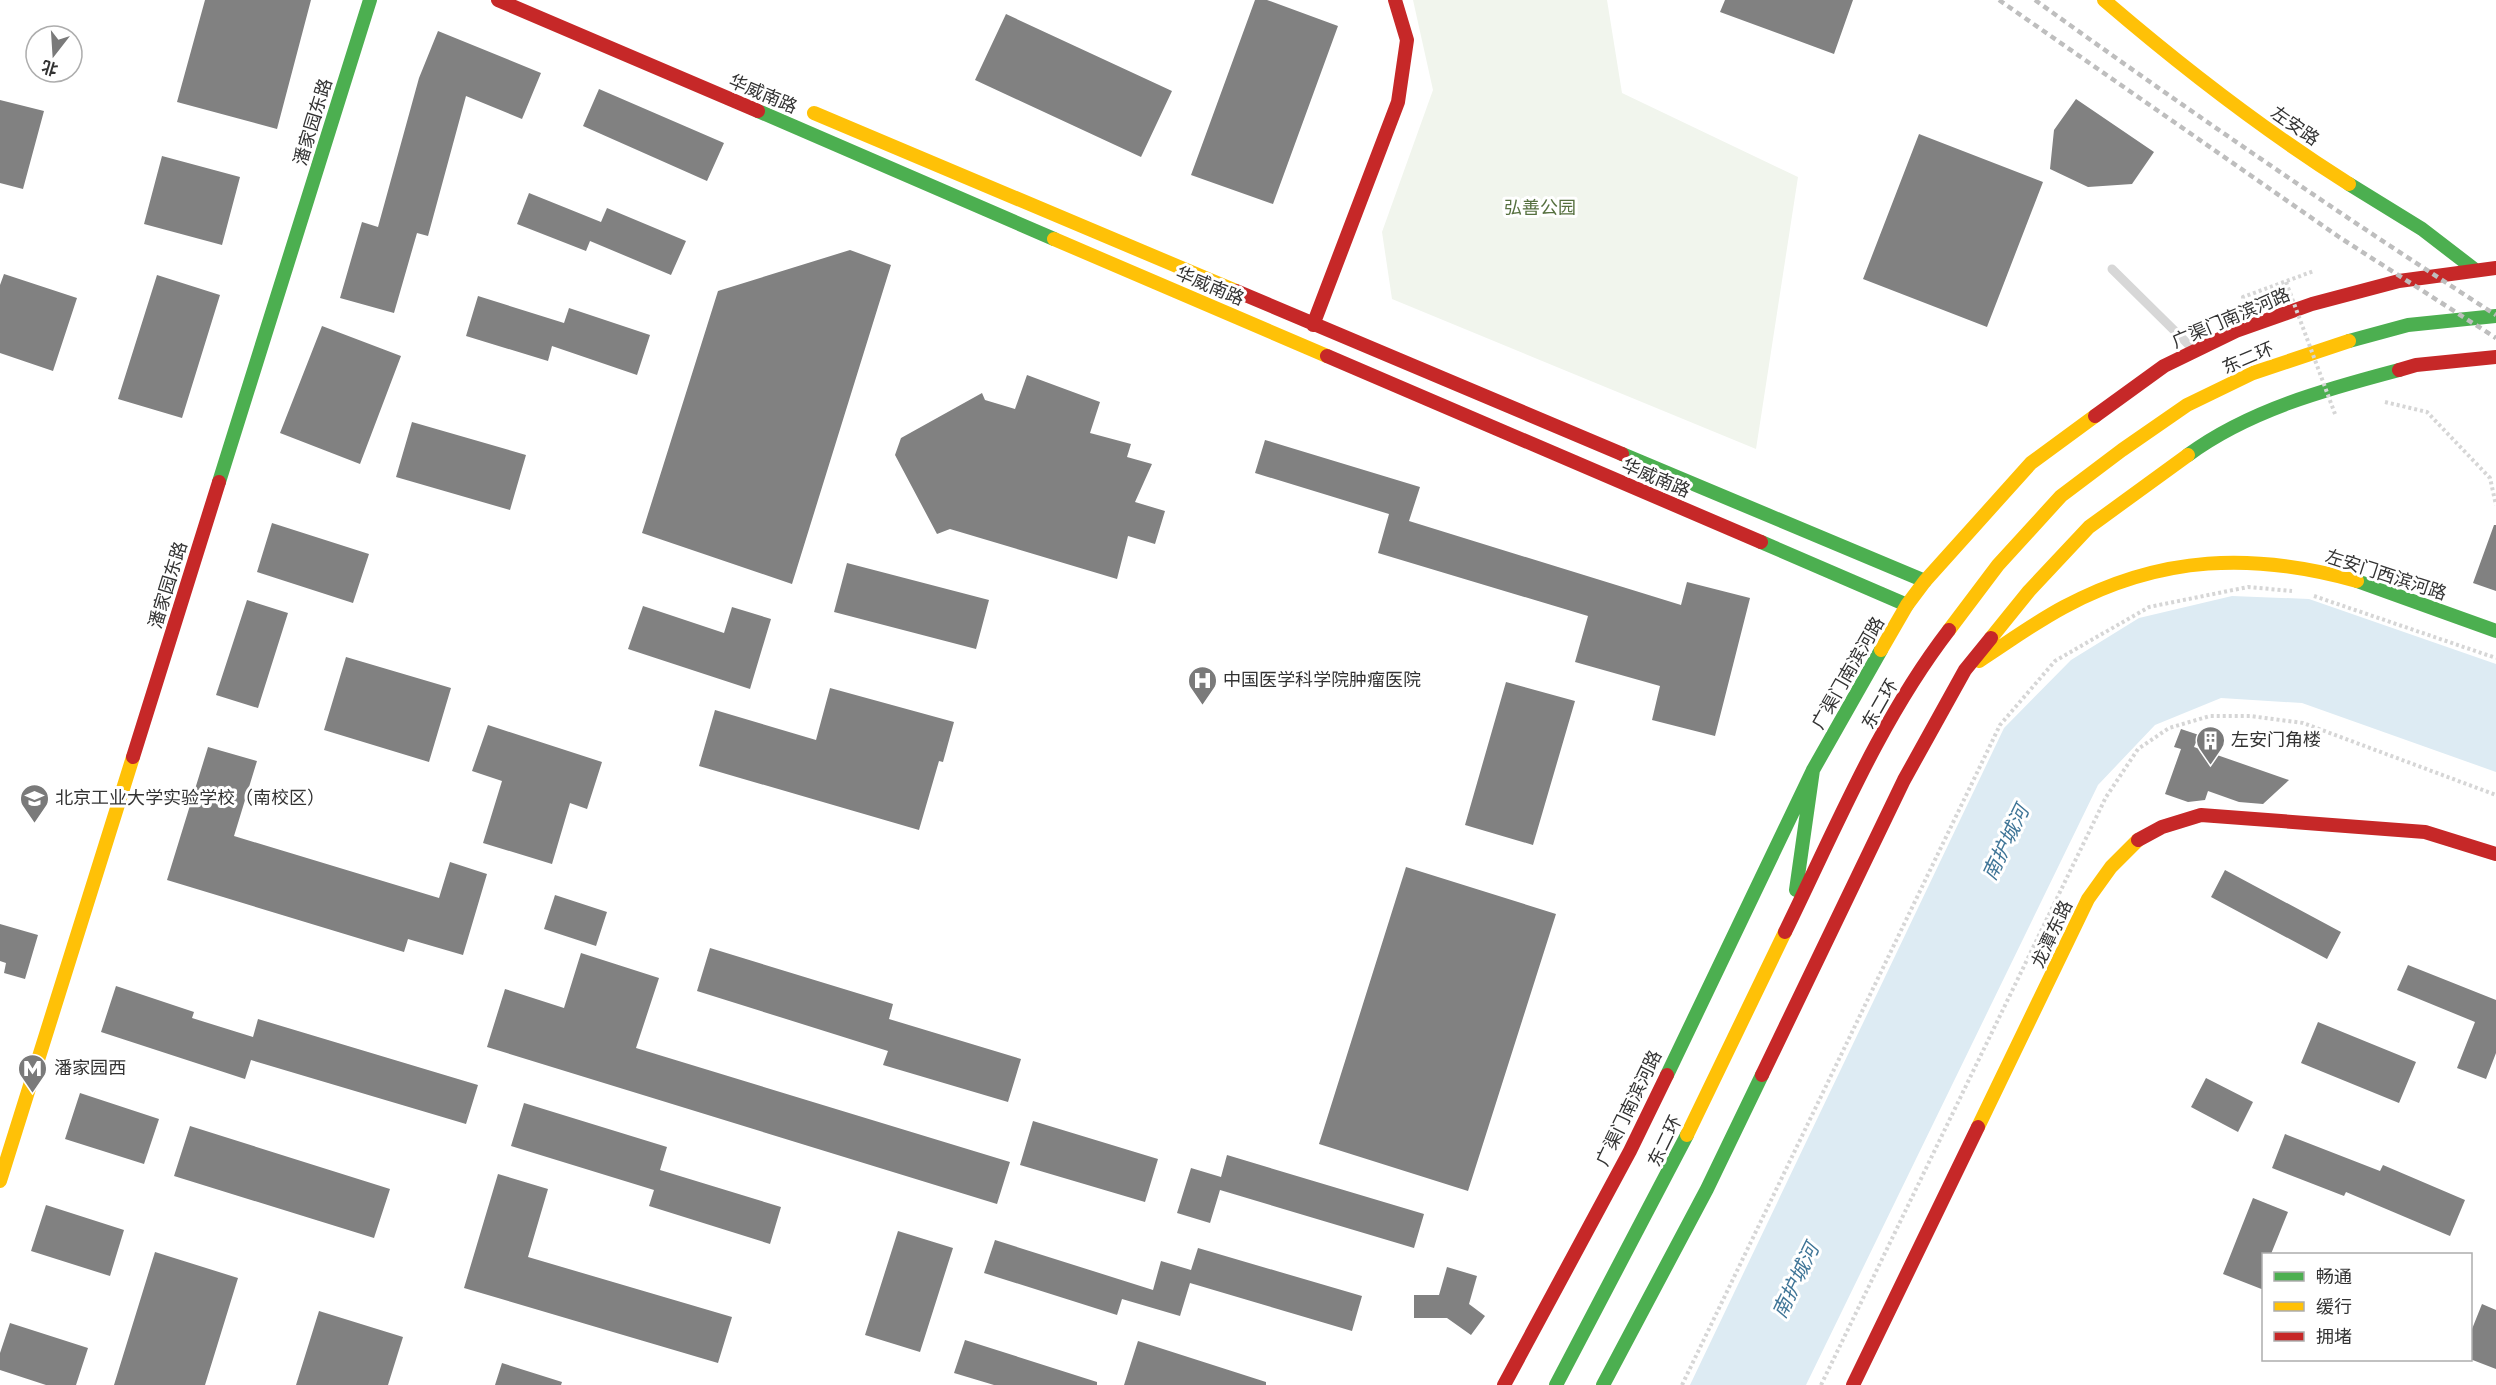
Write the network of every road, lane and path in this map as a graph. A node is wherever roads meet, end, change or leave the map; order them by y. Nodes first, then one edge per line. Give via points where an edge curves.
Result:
1 (370, 0) edge
2 (498, 0) edge
3 (1395, 0) edge
4 (2104, 0) edge
5 (799, 107) dead end
6 (2496, 268) edge
7 (2112, 269) dead end
8 (2474, 269) junction
9 (2314, 271) dead end
10 (2286, 282) junction
11 (2243, 297) dead end
12 (2496, 316) edge
13 (1313, 325) junction
14 (2195, 351) junction
15 (2496, 357) edge
16 (2375, 402) dead end
17 (2335, 414) dead end
18 (2496, 505) edge
19 (1925, 581) junction
20 (1907, 605) junction
21 (2496, 631) edge
22 (2496, 658) edge
23 (1965, 670) junction
24 (1813, 770) junction
25 (2496, 795) edge
26 (2496, 854) edge
27 (1791, 921) junction
28 (0, 1181) edge
29 (1504, 1385) edge
30 (1556, 1385) edge
31 (1603, 1385) edge
32 (1682, 1385) edge
33 (1821, 1385) edge
34 (1853, 1385) edge

1 - 28 main road, 潘家园东路
2 - 20 main road, 华威南路
3 - 13 main road via 1407,39 1398,102
4 - 8 main road, 左安路 via 2180,65 2289,146 2422,229
5 - 13 main road, 华威南路
6 - 8 main road, 广渠门南滨河路
7 - 14 lane
8 - 14 main road, 广渠门南滨河路 via 2399,281 2312,304
9 - 10 path
10 - 11 path
10 - 17 path, bridge
12 - 27 main road, 东二环 via 2408,325 2326,347 2253,373 2187,405 2061,496 1998,565 1904,695
13 - 19 main road, 华威南路
14 - 19 main road, 广渠门南滨河路 via 2164,366 2031,463
15 - 23 main road via 2415,365 2338,386 2269,411 2208,440 2089,527 2029,591
16 - 18 path via 2392,402 2427,412 2490,478
19 - 20 main road, 广渠门南滨河路
20 - 24 main road, 广渠门南滨河路
21 - 23 main road, 左安门西滨河路 via 2331,573 2272,562 2208,562 2138,578 2067,606
22 - 32 path via 2304,592 2248,587 2149,607 2055,662 2000,725
23 - 31 main road via 1905,780 1707,1189
24 - 27 main road
24 - 29 main road, 广渠门南滨河路 via 1630,1151
25 - 33 path via 2303,723 2250,716 2210,716 2169,728 2138,749 2106,797
26 - 34 main road, 龙潭东路 via 2425,832 2200,815 2141,836 2111,863 2088,899
27 - 30 main road, 东二环 via 1670,1171

